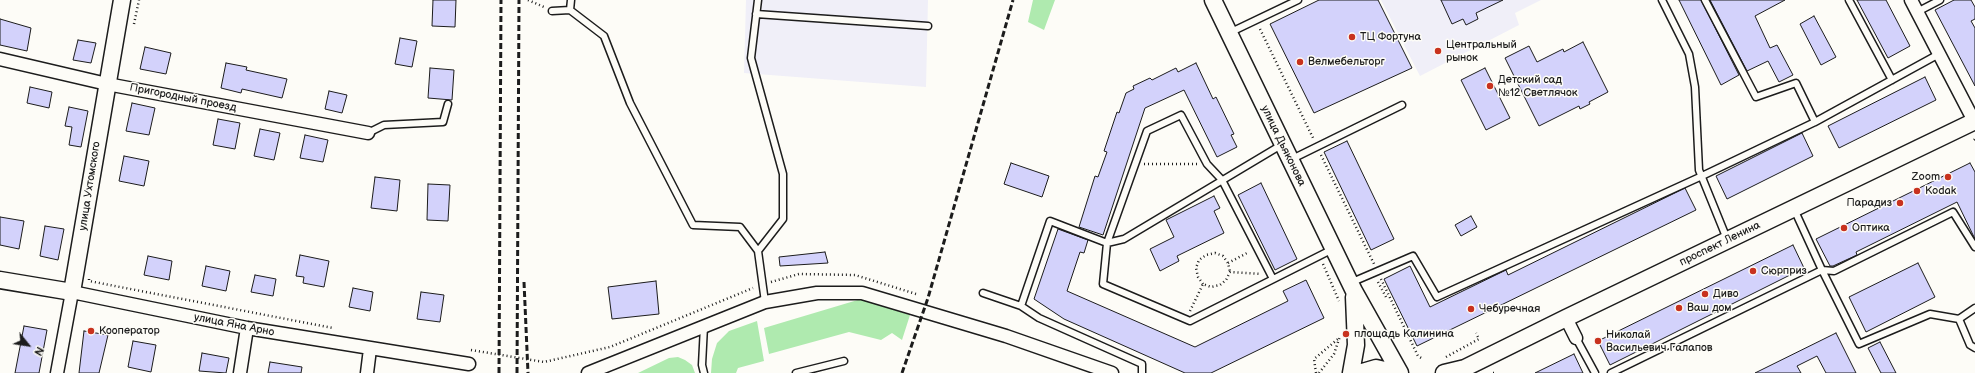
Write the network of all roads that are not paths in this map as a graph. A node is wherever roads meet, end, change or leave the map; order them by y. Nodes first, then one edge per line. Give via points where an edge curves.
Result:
1 (122, 0) edge
2 (571, 0) edge
3 (758, 0) edge
4 (1213, 0) edge
5 (1298, 0) edge
6 (1662, 0) edge
7 (1705, 0) edge
8 (1849, 0) edge
9 (1911, 0) edge
10 (1940, 0) edge
11 (570, 10) junction
12 (552, 11) road end
13 (1917, 12) junction
14 (756, 14) junction
15 (928, 26) dead end
16 (1230, 34) junction
17 (1939, 54) junction
18 (0, 59) edge
19 (1892, 80) junction
20 (107, 84) junction
21 (448, 104) dead end
22 (1402, 105) dead end
23 (1816, 122) junction
24 (1975, 122) edge
25 (368, 134) joint
26 (1283, 144) junction
27 (1290, 160) junction
28 (1702, 176) junction
29 (1222, 180) junction
30 (1794, 208) junction
31 (1728, 240) junction
32 (1107, 243) junction
33 (1975, 247) edge
34 (758, 251) junction
35 (1326, 252) junction
36 (1822, 270) junction
37 (0, 280) edge
38 (1273, 280) junction
39 (1352, 287) junction
40 (72, 292) junction
41 (984, 293) dead end
42 (765, 302) junction
43 (1021, 306) junction
44 (1975, 308) edge
45 (1566, 318) junction
46 (1959, 319) junction
47 (704, 326) junction
48 (247, 328) junction
49 (1576, 338) joint
50 (1975, 348) edge
51 (370, 349) junction
52 (844, 361) dead end
53 (469, 369) edge
54 (1463, 371) edge
55 (57, 373) edge
56 (240, 373) edge
57 (367, 373) edge
58 (592, 373) edge
59 (704, 373) edge
60 (796, 373) edge
61 (1112, 373) edge
62 (1142, 373) edge
63 (1351, 373) edge
64 (1359, 373) edge
65 (1397, 373) edge
66 (1400, 373) edge
67 (1444, 373) edge
68 (1595, 373) edge
69 (1611, 373) edge

1 - 20 main road, улица Ухтомского
2 - 11 lane
3 - 14 lane
4 - 16 main road, улица Дьяконова
5 - 16 lane
6 - 28 lane via 1689,54 1695,87 1699,170
7 - 23 lane via 1756,97 1796,83
8 - 19 lane
9 - 13 street
10 - 13 lane
11 - 12 lane
11 - 34 lane via 604,36 630,103 693,225 740,227
13 - 17 street
14 - 15 lane
14 - 34 lane via 752,58 783,174 782,219
16 - 26 main road, улица Дьяконова
17 - 19 lane
17 - 24 street
18 - 20 street, Пригородный проезд
19 - 23 lane
20 - 25 street, Пригородный проезд
20 - 40 main road, улица Ухтомского
21 - 25 lane via 443,122 384,125
22 - 27 lane
23 - 28 lane
24 - 30 main road, проспект Ленина
26 - 27 main road, улица Дьяконова
26 - 29 lane
27 - 35 main road, улица Дьяконова
28 - 31 lane
28 - 39 lane via 1437,297 1413,256 1377,271
29 - 32 lane via 1124,239
29 - 32 lane via 1207,164 1181,115 1147,131
29 - 38 lane
30 - 31 main road, проспект Ленина
30 - 36 lane
31 - 45 main road, проспект Ленина
32 - 38 lane via 1102,284 1190,321
32 - 43 lane via 1050,221
33 - 36 lane via 1953,212 1834,271
34 - 42 lane
35 - 38 lane
35 - 39 main road, улица Дьяконова
36 - 46 lane via 1859,344 1930,314
36 - 69 lane
37 - 40 main road, улица Яна Арно
39 - 63 main road, улица Дьяконова via 1356,345
39 - 66 main road, улица Дьяконова
40 - 48 street, улица Яна Арно
40 - 55 street, улица Ухтомского
41 - 43 lane
42 - 47 street
42 - 61 street via 817,292 862,293 1006,336
43 - 62 lane via 1039,318 1142,364
44 - 46 lane
45 - 49 street
45 - 54 main road, проспект Ленина
46 - 50 lane via 1970,345
47 - 58 street
47 - 59 lane
48 - 51 street, улица Яна Арно
48 - 56 street
49 - 68 lane
51 - 53 street, улица Яна Арно
51 - 57 street
52 - 60 lane
54 - 67 main road, проспект Ленина
64 - 65 main road via 1376,368

